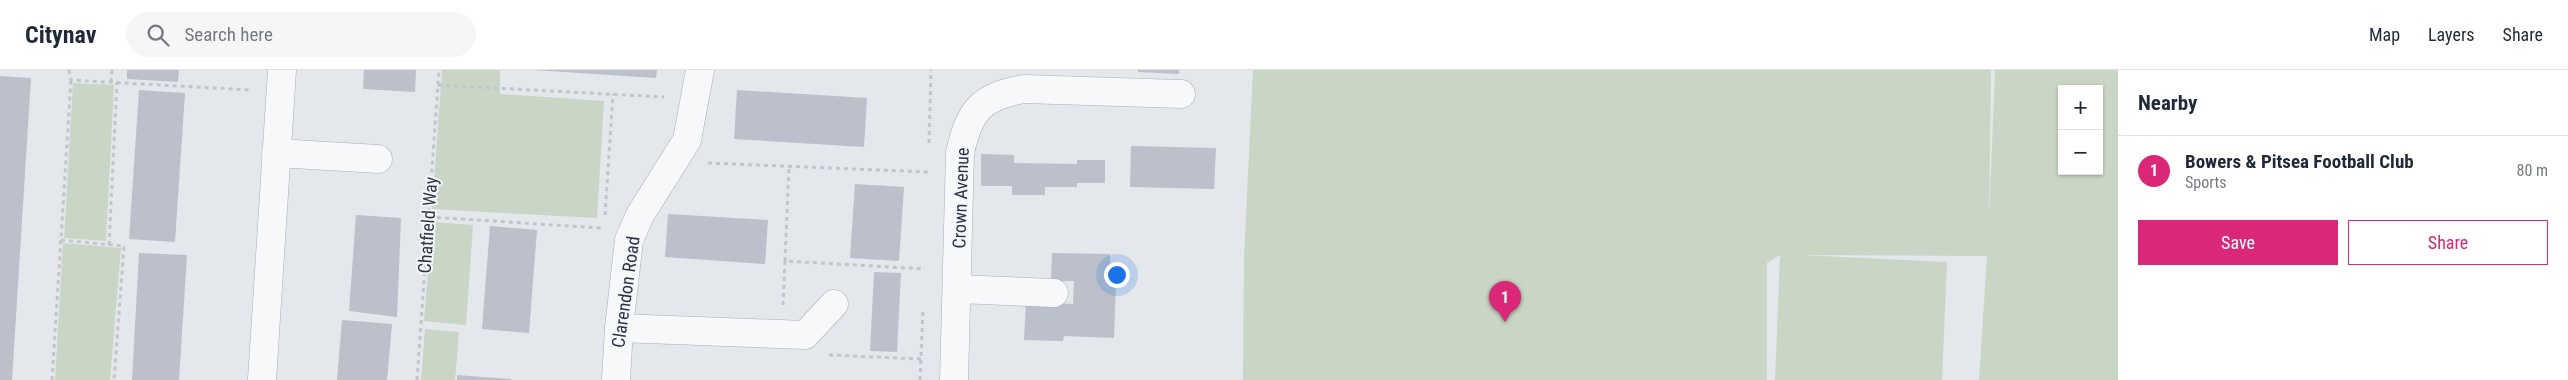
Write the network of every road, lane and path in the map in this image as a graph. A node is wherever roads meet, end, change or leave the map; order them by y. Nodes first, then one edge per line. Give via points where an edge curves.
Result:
1 (69, 70) edge
2 (112, 70) edge
3 (438, 70) edge
4 (700, 70) edge
5 (931, 70) edge
6 (71, 80) junction
7 (281, 81) edge
8 (1087, 81) edge
9 (111, 82) junction
10 (117, 82) junction
11 (438, 85) junction
12 (1181, 94) dead end
13 (671, 98) dead end
14 (929, 144) dead end
15 (276, 153) junction
16 (378, 158) dead end
17 (704, 163) dead end
18 (928, 163) dead end
19 (790, 166) junction
20 (429, 217) junction
21 (604, 228) dead end
22 (61, 240) junction
23 (109, 244) junction
24 (786, 260) junction
25 (925, 268) dead end
26 (958, 289) junction
27 (1054, 293) dead end
28 (834, 304) dead end
29 (783, 307) dead end
30 (619, 328) junction
31 (863, 357) dead end
32 (921, 359) dead end
33 (52, 380) edge
34 (114, 380) edge
35 (262, 380) edge
36 (417, 380) edge
37 (616, 380) edge
38 (954, 380) edge

1 - 6 path
2 - 9 path
3 - 11 path, Chatfield Way
4 - 30 street, Clarendon Road via 697,100 687,140 640,215 629,240
5 - 14 path
6 - 9 path
6 - 22 path
7 - 10 path
7 - 15 street
8 - 12 street, Crown Avenue
8 - 26 street, Crown Avenue via 1000,93 980,106 966,126 960,153
9 - 10 path
10 - 23 path
11 - 13 path
11 - 20 path, Chatfield Way
15 - 16 street
15 - 35 street
17 - 19 path
18 - 19 path via 928,172
19 - 24 path
20 - 21 path
20 - 36 path, Chatfield Way
22 - 23 path
22 - 33 path
23 - 34 path via 124,246
24 - 25 path
24 - 29 path
26 - 27 street
26 - 38 street, Crown Avenue
28 - 30 street via 805,335
30 - 37 street, Clarendon Road
31 - 32 path

